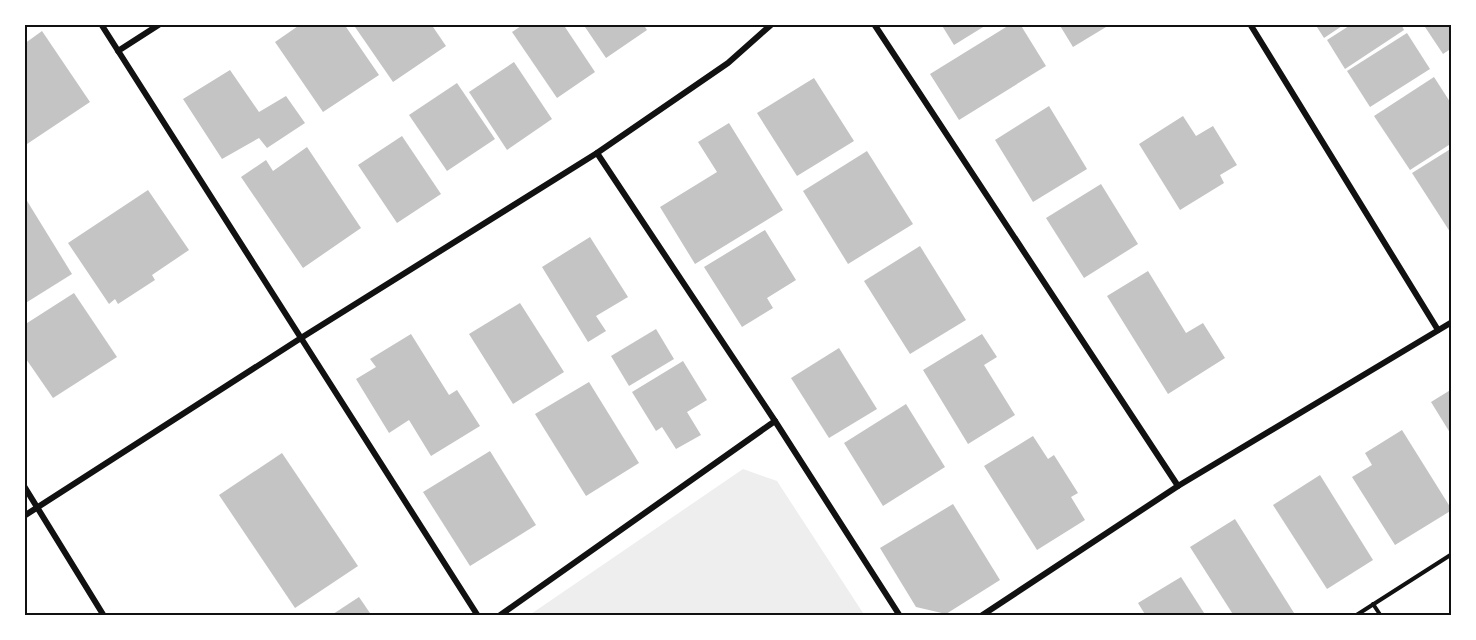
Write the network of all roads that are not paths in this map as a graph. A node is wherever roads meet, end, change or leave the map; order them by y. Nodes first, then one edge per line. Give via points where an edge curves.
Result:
1 (101, 24) edge
2 (160, 24) edge
3 (772, 24) edge
4 (874, 24) edge
5 (1250, 24) edge
6 (118, 51) junction
7 (597, 153) junction
8 (1452, 322) edge
9 (1438, 330) junction
10 (301, 338) junction
11 (775, 421) junction
12 (24, 486) edge
13 (1178, 486) junction
14 (38, 508) junction
15 (24, 516) edge
16 (104, 616) edge
17 (478, 616) edge
18 (499, 616) edge
19 (900, 616) edge
20 (981, 616) edge

1 - 6 street
2 - 6 street
3 - 7 street via 728,63
4 - 13 street
5 - 9 street
6 - 10 street
7 - 10 street
7 - 11 street
8 - 9 street
9 - 13 street
10 - 14 street
10 - 17 street
11 - 18 street
11 - 19 street
12 - 14 street
13 - 20 street
14 - 15 street
14 - 16 street

